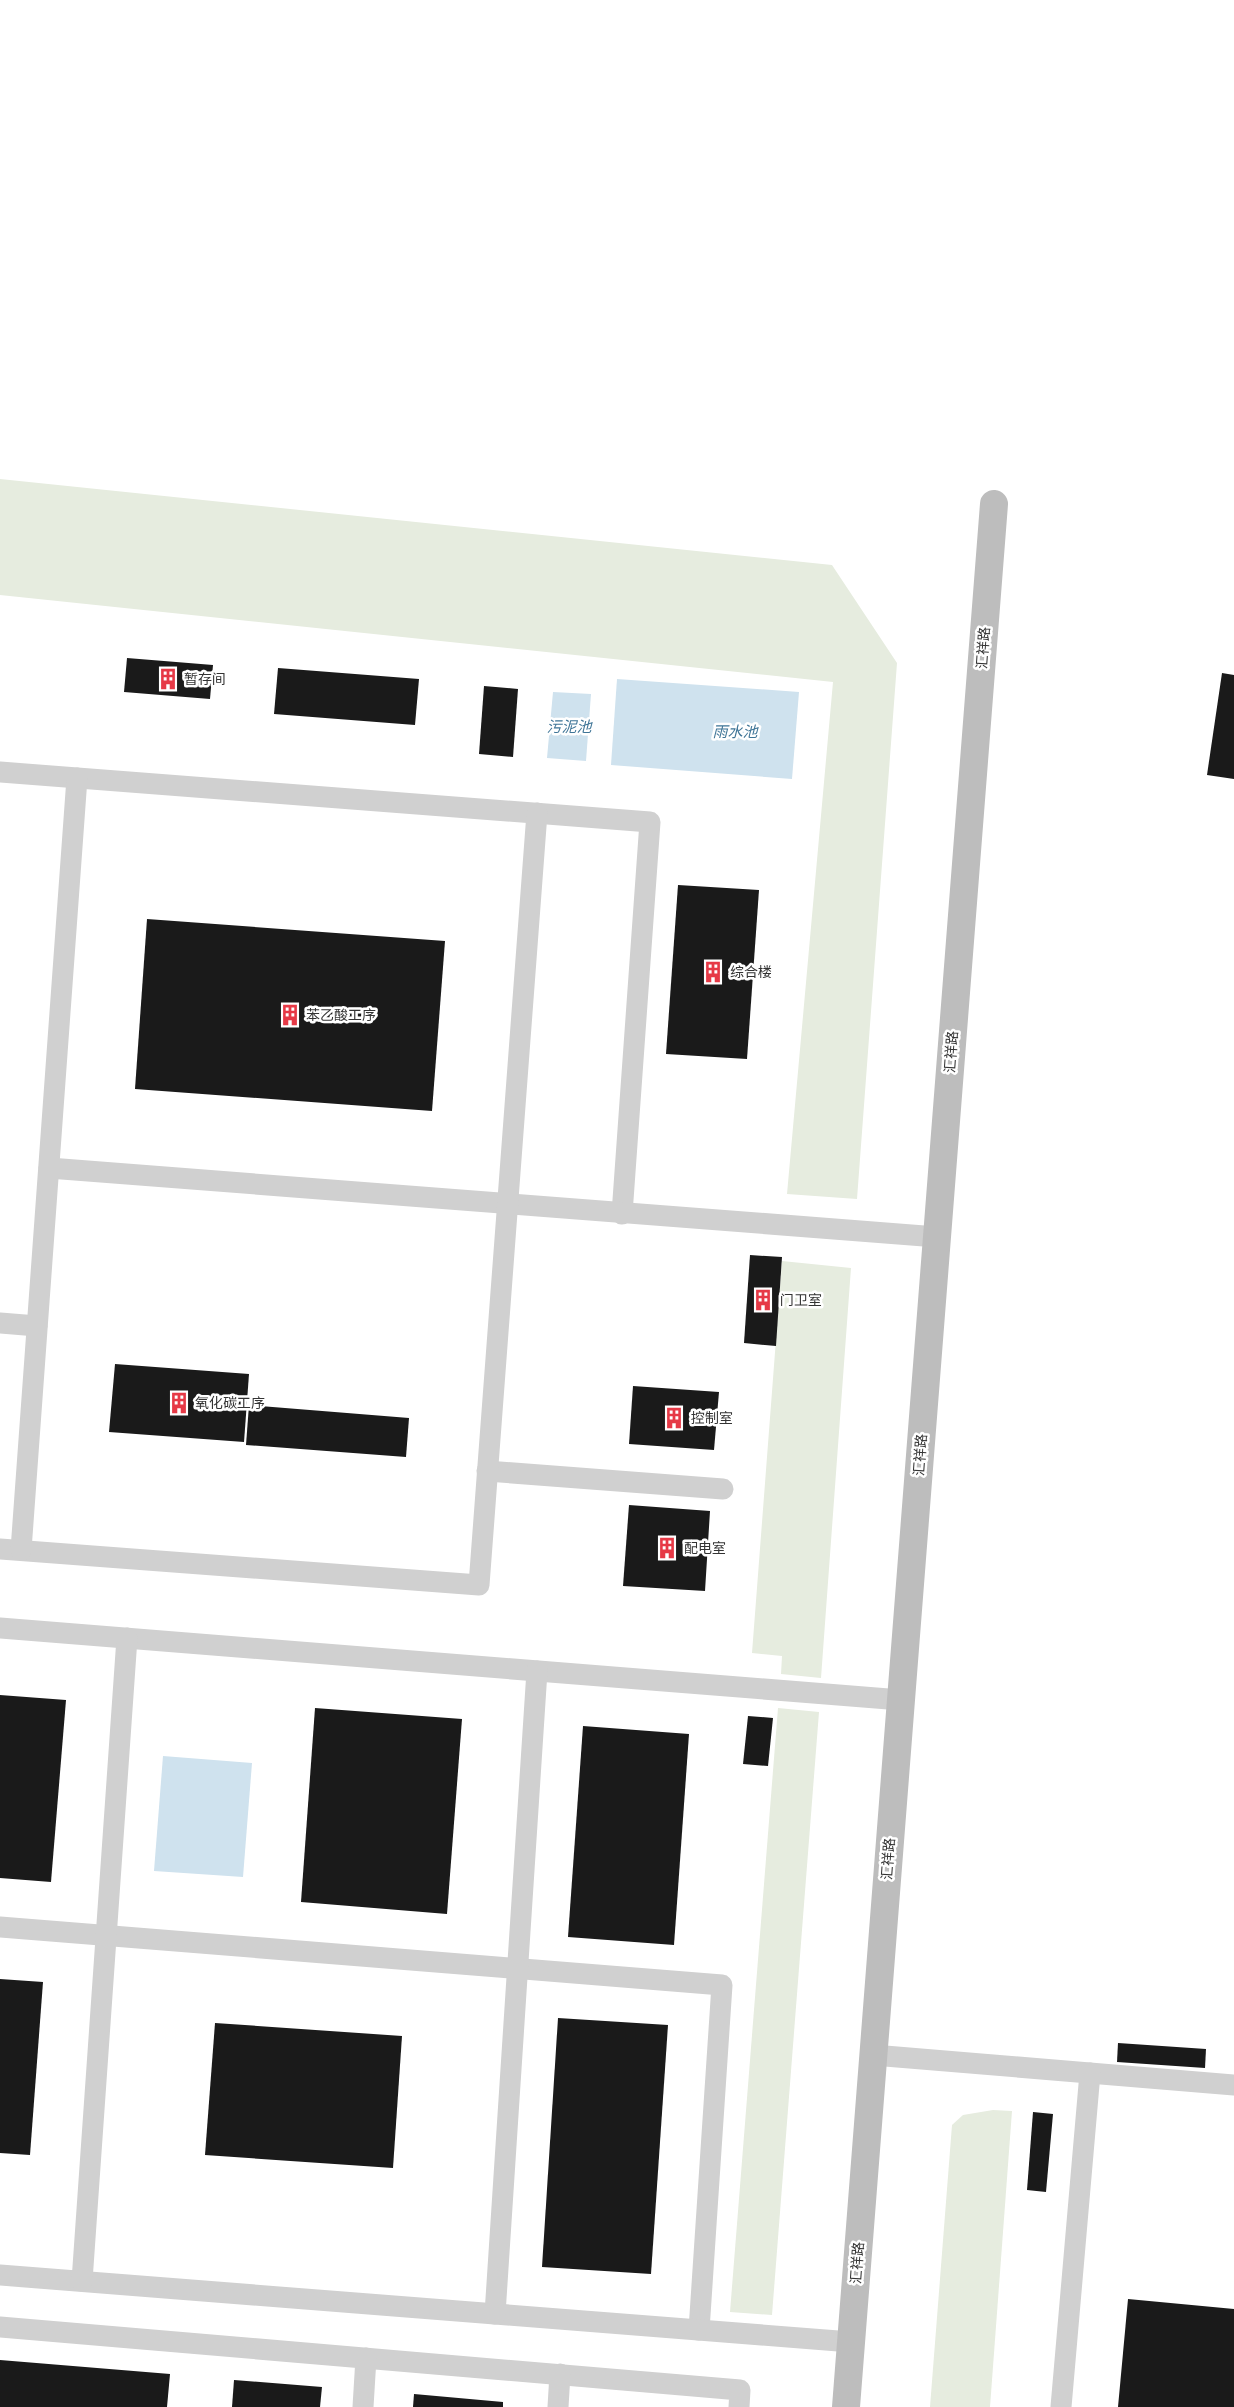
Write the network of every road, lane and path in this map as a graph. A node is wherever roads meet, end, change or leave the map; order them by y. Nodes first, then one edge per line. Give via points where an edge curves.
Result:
1 (994, 504) dead end
2 (0, 772) edge
3 (77, 778) junction
4 (537, 813) junction
5 (49, 1168) junction
6 (507, 1204) junction
7 (622, 1214) junction
8 (937, 1237) junction
9 (0, 1323) edge
10 (37, 1326) junction
11 (487, 1471) junction
12 (723, 1489) dead end
13 (10, 1550) edge
14 (0, 1628) edge
15 (127, 1638) junction
16 (537, 1671) junction
17 (901, 1700) junction
18 (0, 1926) edge
19 (106, 1935) junction
20 (517, 1969) junction
21 (873, 2055) junction
22 (1090, 2073) junction
23 (1234, 2085) edge
24 (0, 2275) edge
25 (82, 2281) junction
26 (495, 2314) junction
27 (0, 2327) edge
28 (699, 2330) junction
29 (851, 2342) junction
30 (366, 2358) junction
31 (560, 2374) junction
32 (363, 2407) edge
33 (558, 2407) edge
34 (739, 2407) edge
35 (846, 2407) edge
36 (1061, 2407) edge

1 - 8 main road, 汇祥路
2 - 3 lane
3 - 4 lane
3 - 5 lane
4 - 6 lane
4 - 7 lane via 650,822
5 - 6 lane
5 - 10 lane
6 - 7 lane
6 - 11 lane
7 - 8 lane
8 - 17 main road, 汇祥路
9 - 10 lane
10 - 13 lane
11 - 12 lane
11 - 13 lane via 479,1585
14 - 15 lane
15 - 16 lane
15 - 19 lane
16 - 17 lane
16 - 20 lane
17 - 21 main road, 汇祥路
18 - 19 lane
19 - 20 lane
19 - 25 lane
20 - 26 lane
20 - 28 lane via 722,1985
21 - 22 lane
21 - 29 main road, 汇祥路
22 - 23 lane
22 - 36 lane
24 - 25 lane
25 - 26 lane
26 - 28 lane
27 - 30 lane
28 - 29 lane
29 - 35 main road, 汇祥路
30 - 31 lane
30 - 32 lane
31 - 33 lane
31 - 34 lane via 740,2390

